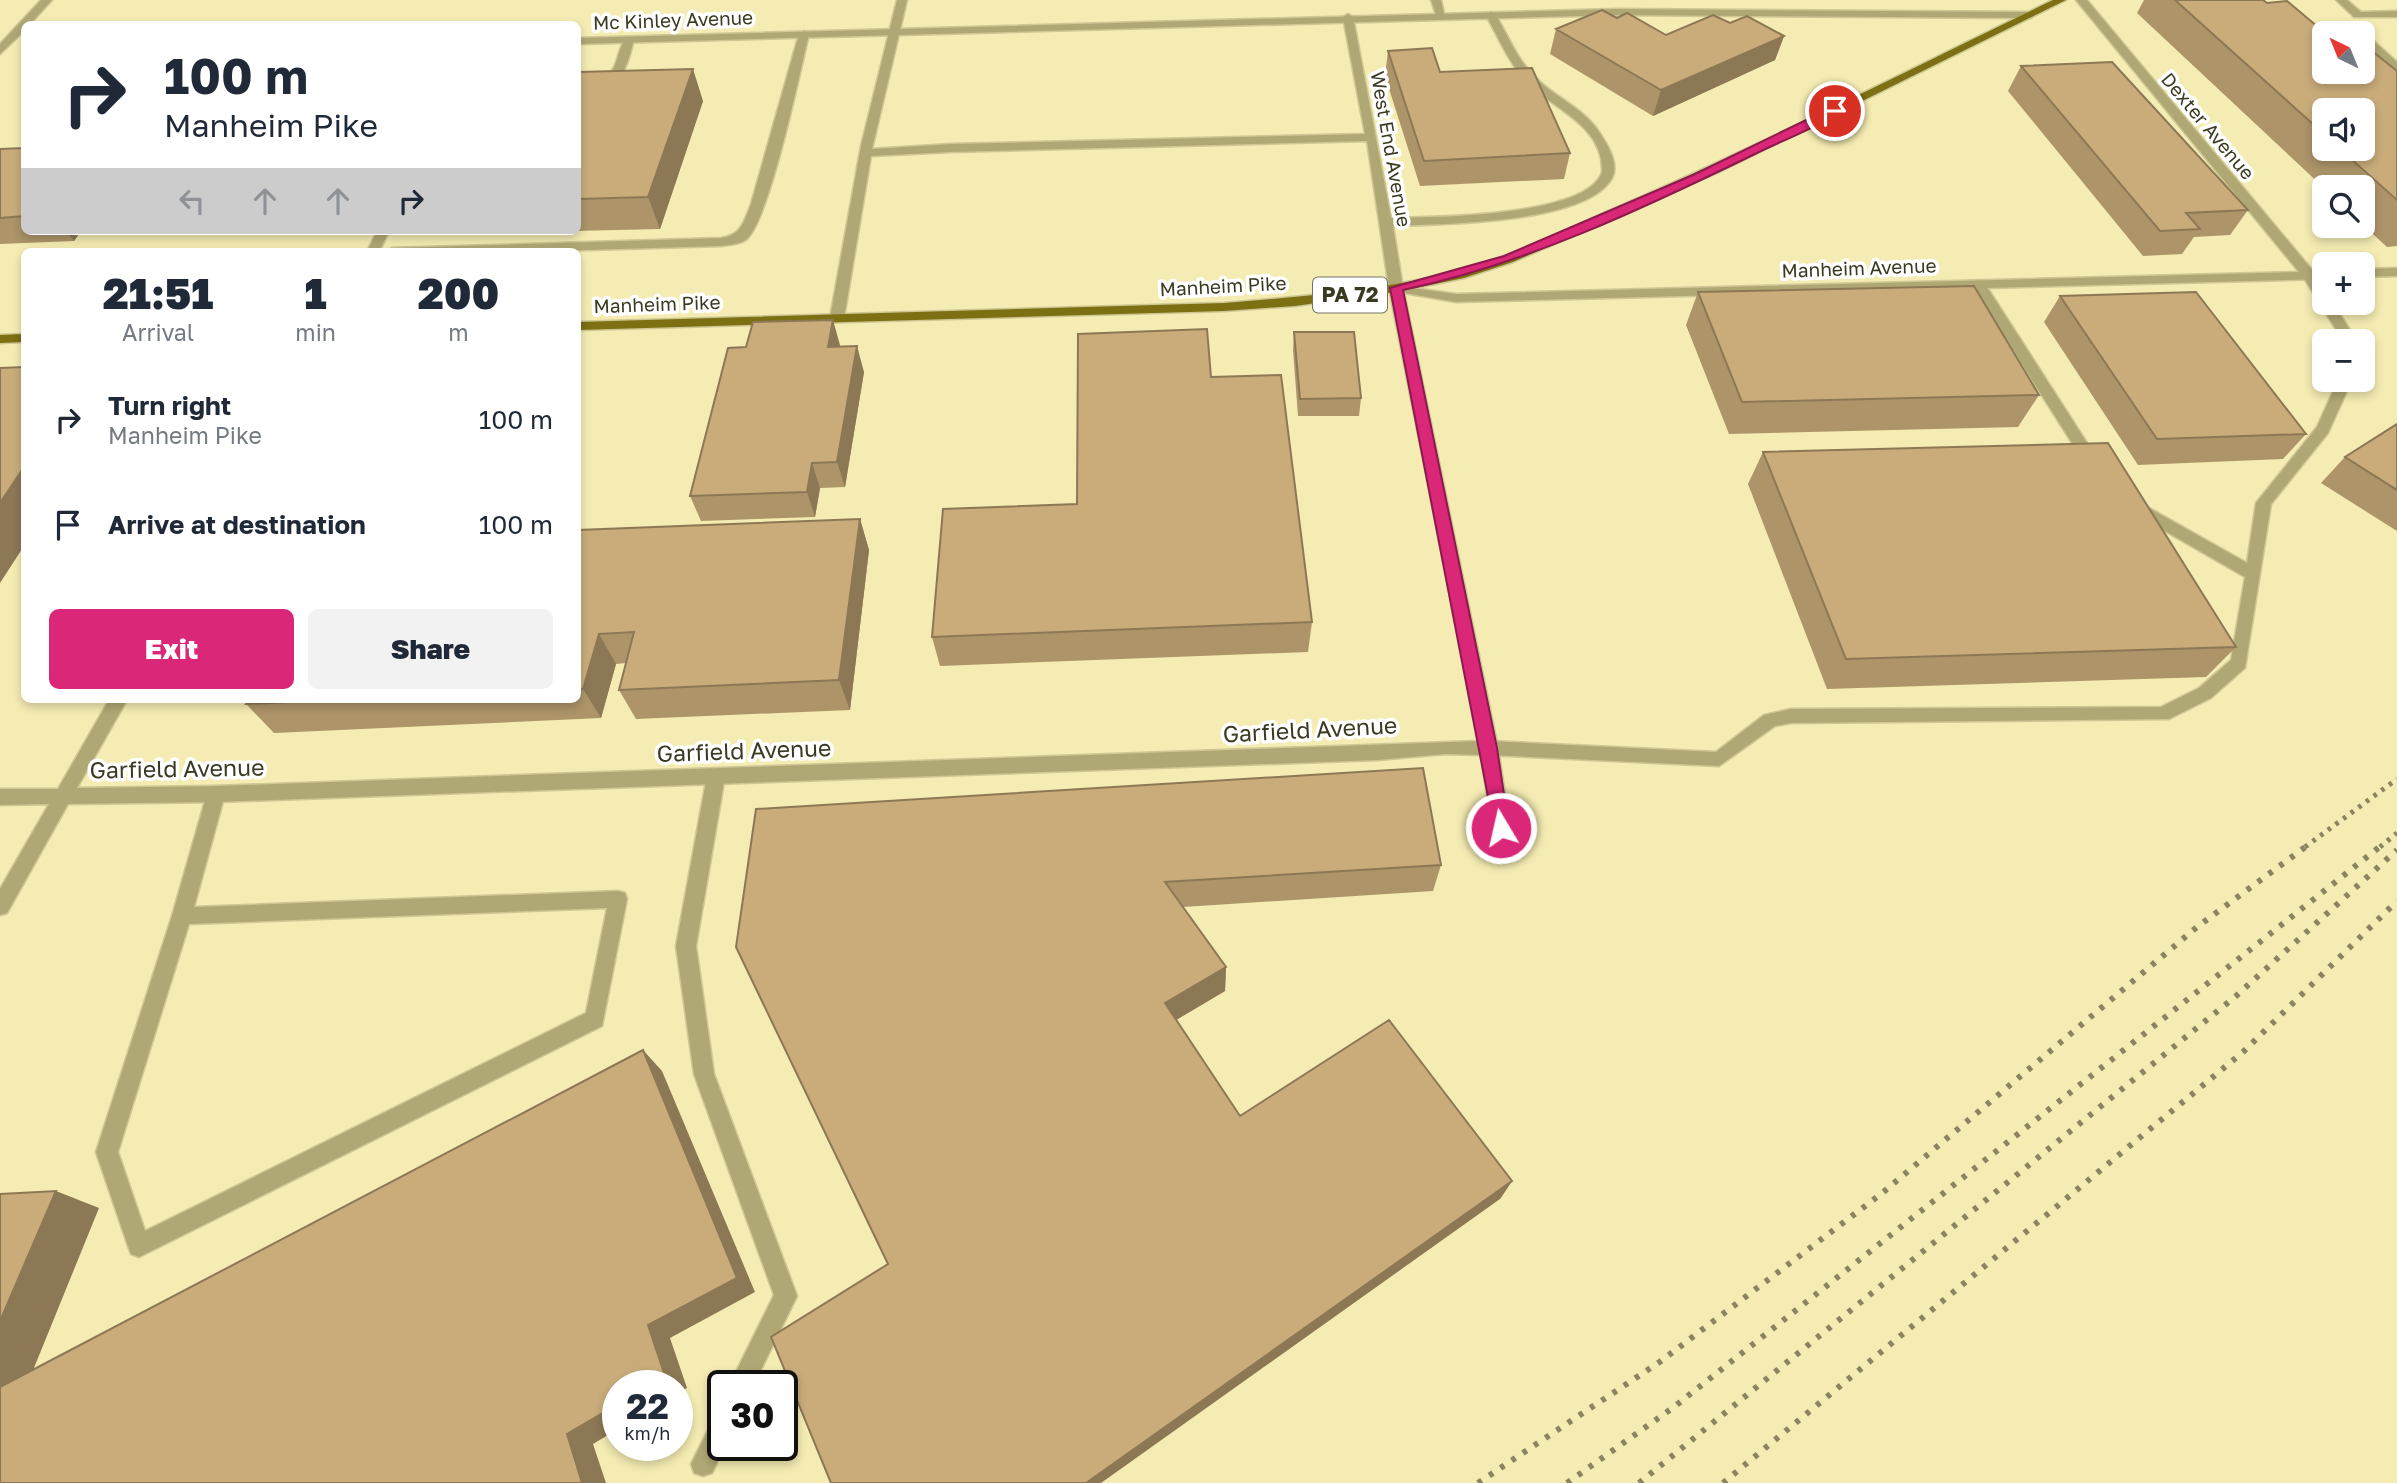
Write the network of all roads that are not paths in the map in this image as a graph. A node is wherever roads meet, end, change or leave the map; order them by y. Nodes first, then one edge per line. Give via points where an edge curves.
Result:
1 (47, 0) edge
2 (902, 0) edge
3 (1436, 0) edge
4 (2061, 0) edge
5 (2081, 0) edge
6 (2341, 0) edge
7 (2397, 14) edge
8 (1490, 15) junction
9 (2030, 15) junction
10 (2358, 15) junction
11 (1441, 16) junction
12 (1348, 18) junction
13 (28, 21) edge
14 (2353, 21) edge
15 (21, 28) edge
16 (896, 31) junction
17 (804, 34) junction
18 (629, 39) junction
19 (581, 41) edge
20 (2375, 48) edge
21 (0, 51) edge
22 (2397, 68) edge
23 (581, 86) edge
24 (1372, 137) junction
25 (866, 153) junction
26 (1386, 222) junction
27 (524, 248) edge
28 (2397, 272) edge
29 (2375, 273) edge
30 (2309, 275) junction
31 (2312, 280) edge
32 (1978, 284) junction
33 (1396, 288) junction
34 (837, 318) junction
35 (581, 326) edge
36 (21, 338) edge
37 (0, 339) edge
38 (2340, 392) edge
39 (2105, 482) edge
40 (2126, 499) edge
41 (2253, 574) junction
42 (116, 703) edge
43 (1489, 748) junction
44 (716, 776) junction
45 (216, 794) junction
46 (66, 795) junction
47 (0, 797) edge
48 (1501, 828) dead end
49 (0, 907) edge
50 (182, 916) junction
51 (749, 1370) edge
52 (707, 1456) edge
53 (703, 1464) dead end

1 - 13 street
2 - 16 street
3 - 11 street
4 - 9 main road, Manheim Pike / PA 72
5 - 30 street, Dexter Avenue
6 - 10 street
7 - 10 street
8 - 9 street, Mc Kinley Avenue
8 - 11 street, Mc Kinley Avenue
8 - 26 street via 1531,80 1591,128 1609,159 1606,178 1590,193 1554,207 1512,215
9 - 33 main road, Manheim Pike / PA 72 via 1661,194 1508,259
10 - 14 street
11 - 12 street, Mc Kinley Avenue
12 - 16 street, Mc Kinley Avenue
12 - 24 street, West End Avenue
15 - 21 street
16 - 17 street, Mc Kinley Avenue
16 - 25 street
17 - 18 street, Mc Kinley Avenue
17 - 27 street via 755,211 742,237 721,242
18 - 19 street, Mc Kinley Avenue
18 - 23 street via 616,79 601,86
20 - 22 street
24 - 25 street
24 - 26 street, West End Avenue
25 - 34 street
26 - 33 street, West End Avenue
28 - 29 street
30 - 31 street, Dexter Avenue
30 - 32 street, Manheim Avenue
32 - 33 street, Manheim Avenue via 1456,298
32 - 39 street
33 - 34 main road, Manheim Pike / PA 72 via 1224,307
33 - 43 street, West End Avenue
34 - 35 main road, Manheim Pike / PA 72
36 - 37 main road
38 - 41 street, Garfield Avenue via 2323,429 2264,503
40 - 41 street via 2147,516
41 - 43 street, Garfield Avenue via 2239,663 2205,693 2163,714 1791,716 1770,720 1719,759
42 - 46 street
43 - 44 street, Garfield Avenue
43 - 48 street, West End Avenue
44 - 45 street, Garfield Avenue
44 - 51 street via 686,946 704,1074 786,1296
45 - 46 street, Garfield Avenue
45 - 50 street
46 - 47 street, Garfield Avenue
46 - 49 street
50 - 50 street via 107,1152 139,1246 595,1018 618,899
52 - 53 street

